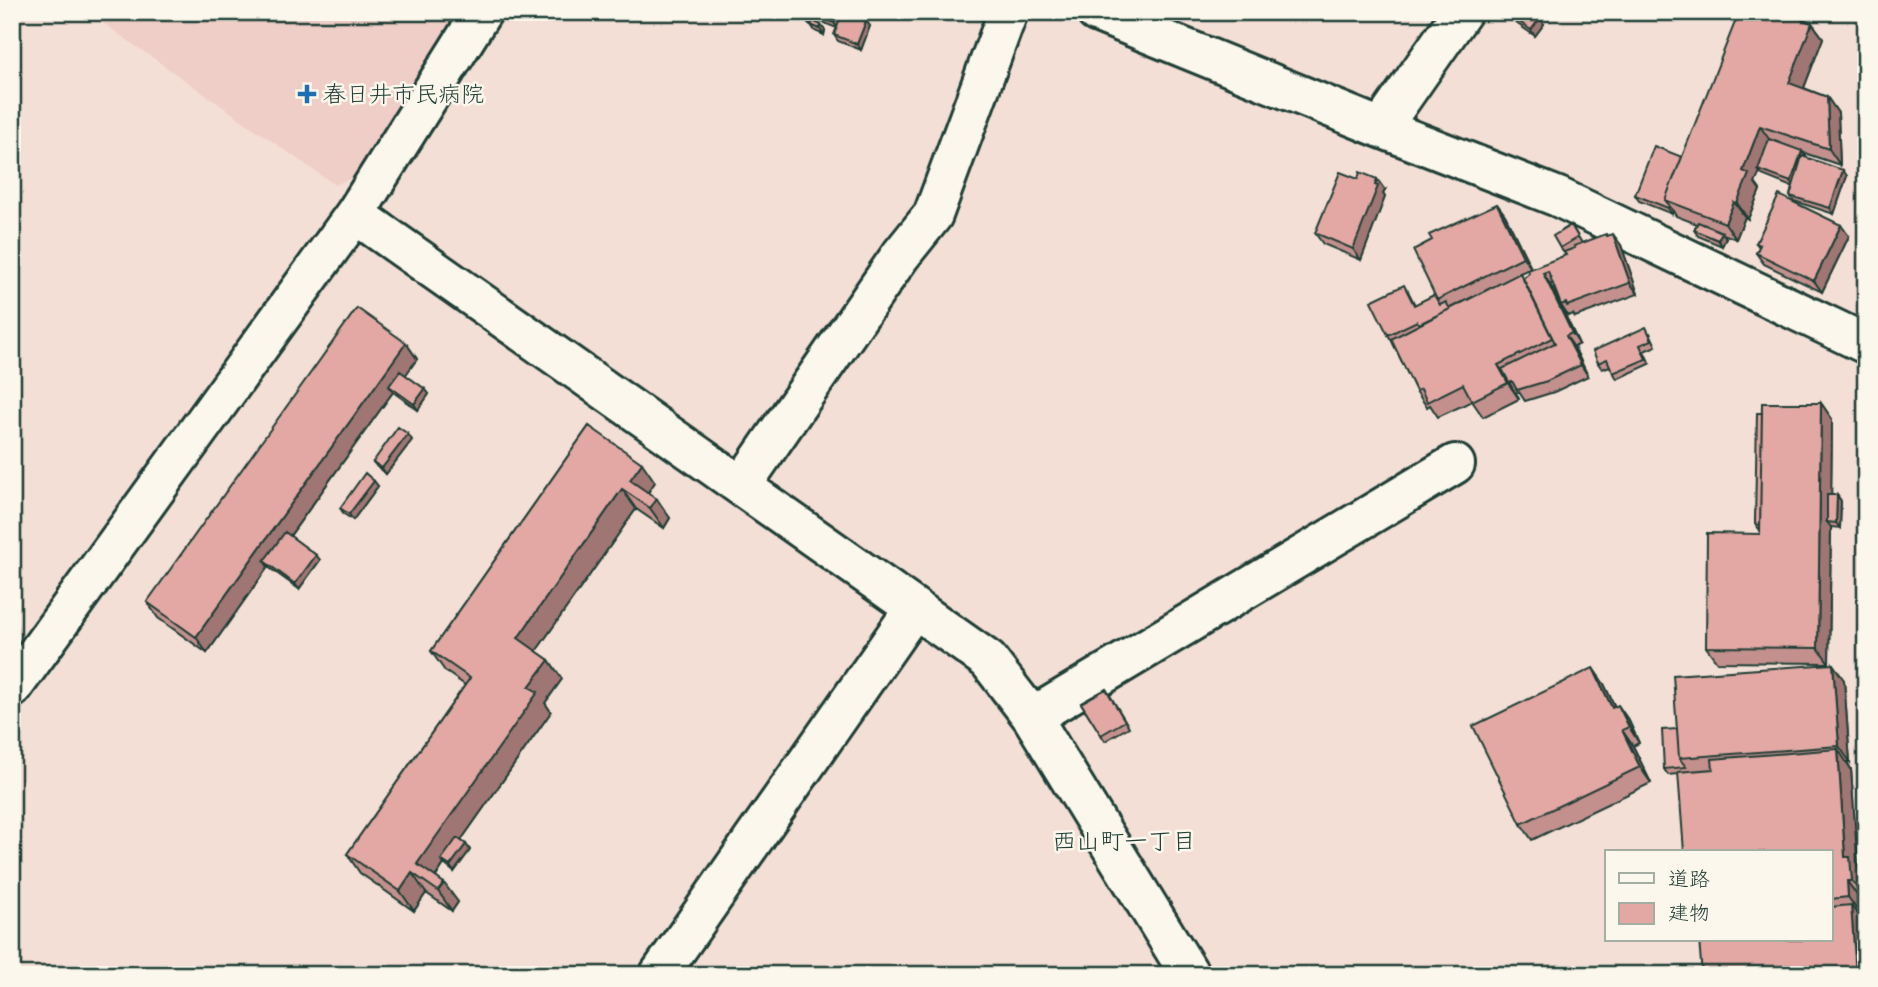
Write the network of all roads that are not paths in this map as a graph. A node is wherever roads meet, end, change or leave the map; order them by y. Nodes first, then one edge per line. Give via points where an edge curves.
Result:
1 (482, 12) edge
2 (1008, 12) edge
3 (1462, 12) edge
4 (1122, 17) edge
5 (1381, 128) junction
6 (355, 214) junction
7 (1866, 344) edge
8 (1455, 464) dead end
9 (741, 485) junction
10 (914, 609) junction
11 (12, 688) edge
12 (1032, 717) junction
13 (659, 975) edge
14 (1190, 975) edge

1 - 6 street
2 - 9 street via 933,215
3 - 5 street
4 - 5 street
5 - 7 street via 1558,197
6 - 9 street
6 - 11 street
8 - 12 street
9 - 10 street
10 - 12 street via 988,660
10 - 13 street
12 - 14 street

